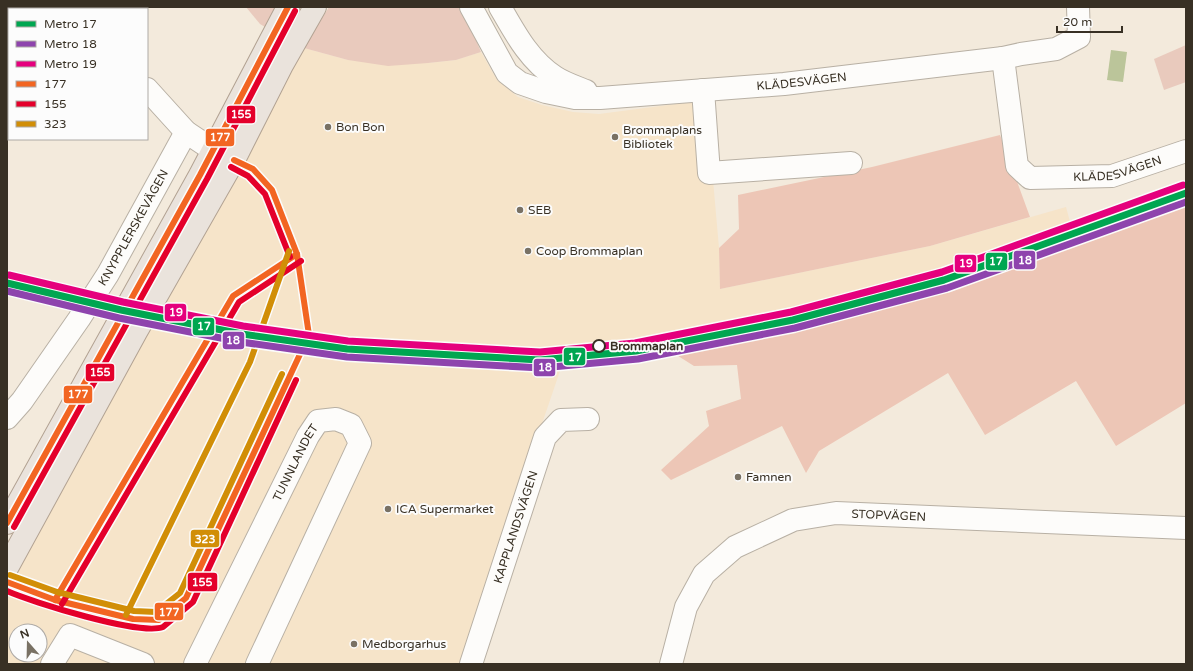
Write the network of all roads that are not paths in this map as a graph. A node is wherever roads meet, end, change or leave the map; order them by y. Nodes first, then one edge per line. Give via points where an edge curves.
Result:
1 (288, 7) edge
2 (315, 7) edge
3 (471, 7) edge
4 (500, 7) edge
5 (1078, 7) edge
6 (1003, 58) junction
7 (148, 90) edge
8 (703, 90) junction
9 (600, 98) junction
10 (186, 132) junction
11 (213, 150) junction
12 (1186, 151) edge
13 (234, 160) junction
14 (851, 163) dead end
15 (7, 418) edge
16 (588, 419) dead end
17 (7, 523) edge
18 (1186, 528) edge
19 (7, 568) edge
20 (52, 664) edge
21 (143, 664) edge
22 (195, 664) edge
23 (257, 664) edge
24 (471, 664) edge
25 (671, 664) edge

1 - 11 main road
2 - 13 main road via 282,65
3 - 9 street, KLÄDESVÄGEN via 508,73 520,83 575,98
4 - 9 street, KLÄDESVÄGEN via 518,38 541,67 556,78
5 - 6 street, KLÄDESVÄGEN via 1079,37 1056,49
6 - 8 street, KLÄDESVÄGEN via 784,84
6 - 12 street, KLÄDESVÄGEN via 1017,166 1030,178 1112,176
7 - 10 street
8 - 9 street, KLÄDESVÄGEN
8 - 14 street via 709,173
10 - 11 street
10 - 15 street, KNYPPLERSKEVÄGEN via 108,274 22,401
11 - 13 main road
11 - 17 main road
13 - 19 main road via 136,332
16 - 24 street, KAPPLANDSVÄGEN via 562,420 545,437
18 - 25 street, STOPVÄGEN via 836,513 793,520 735,547 704,574 686,608
20 - 21 street via 70,635
22 - 23 street, TUNNLANDET via 308,436 318,421 336,419 351,425 360,443

